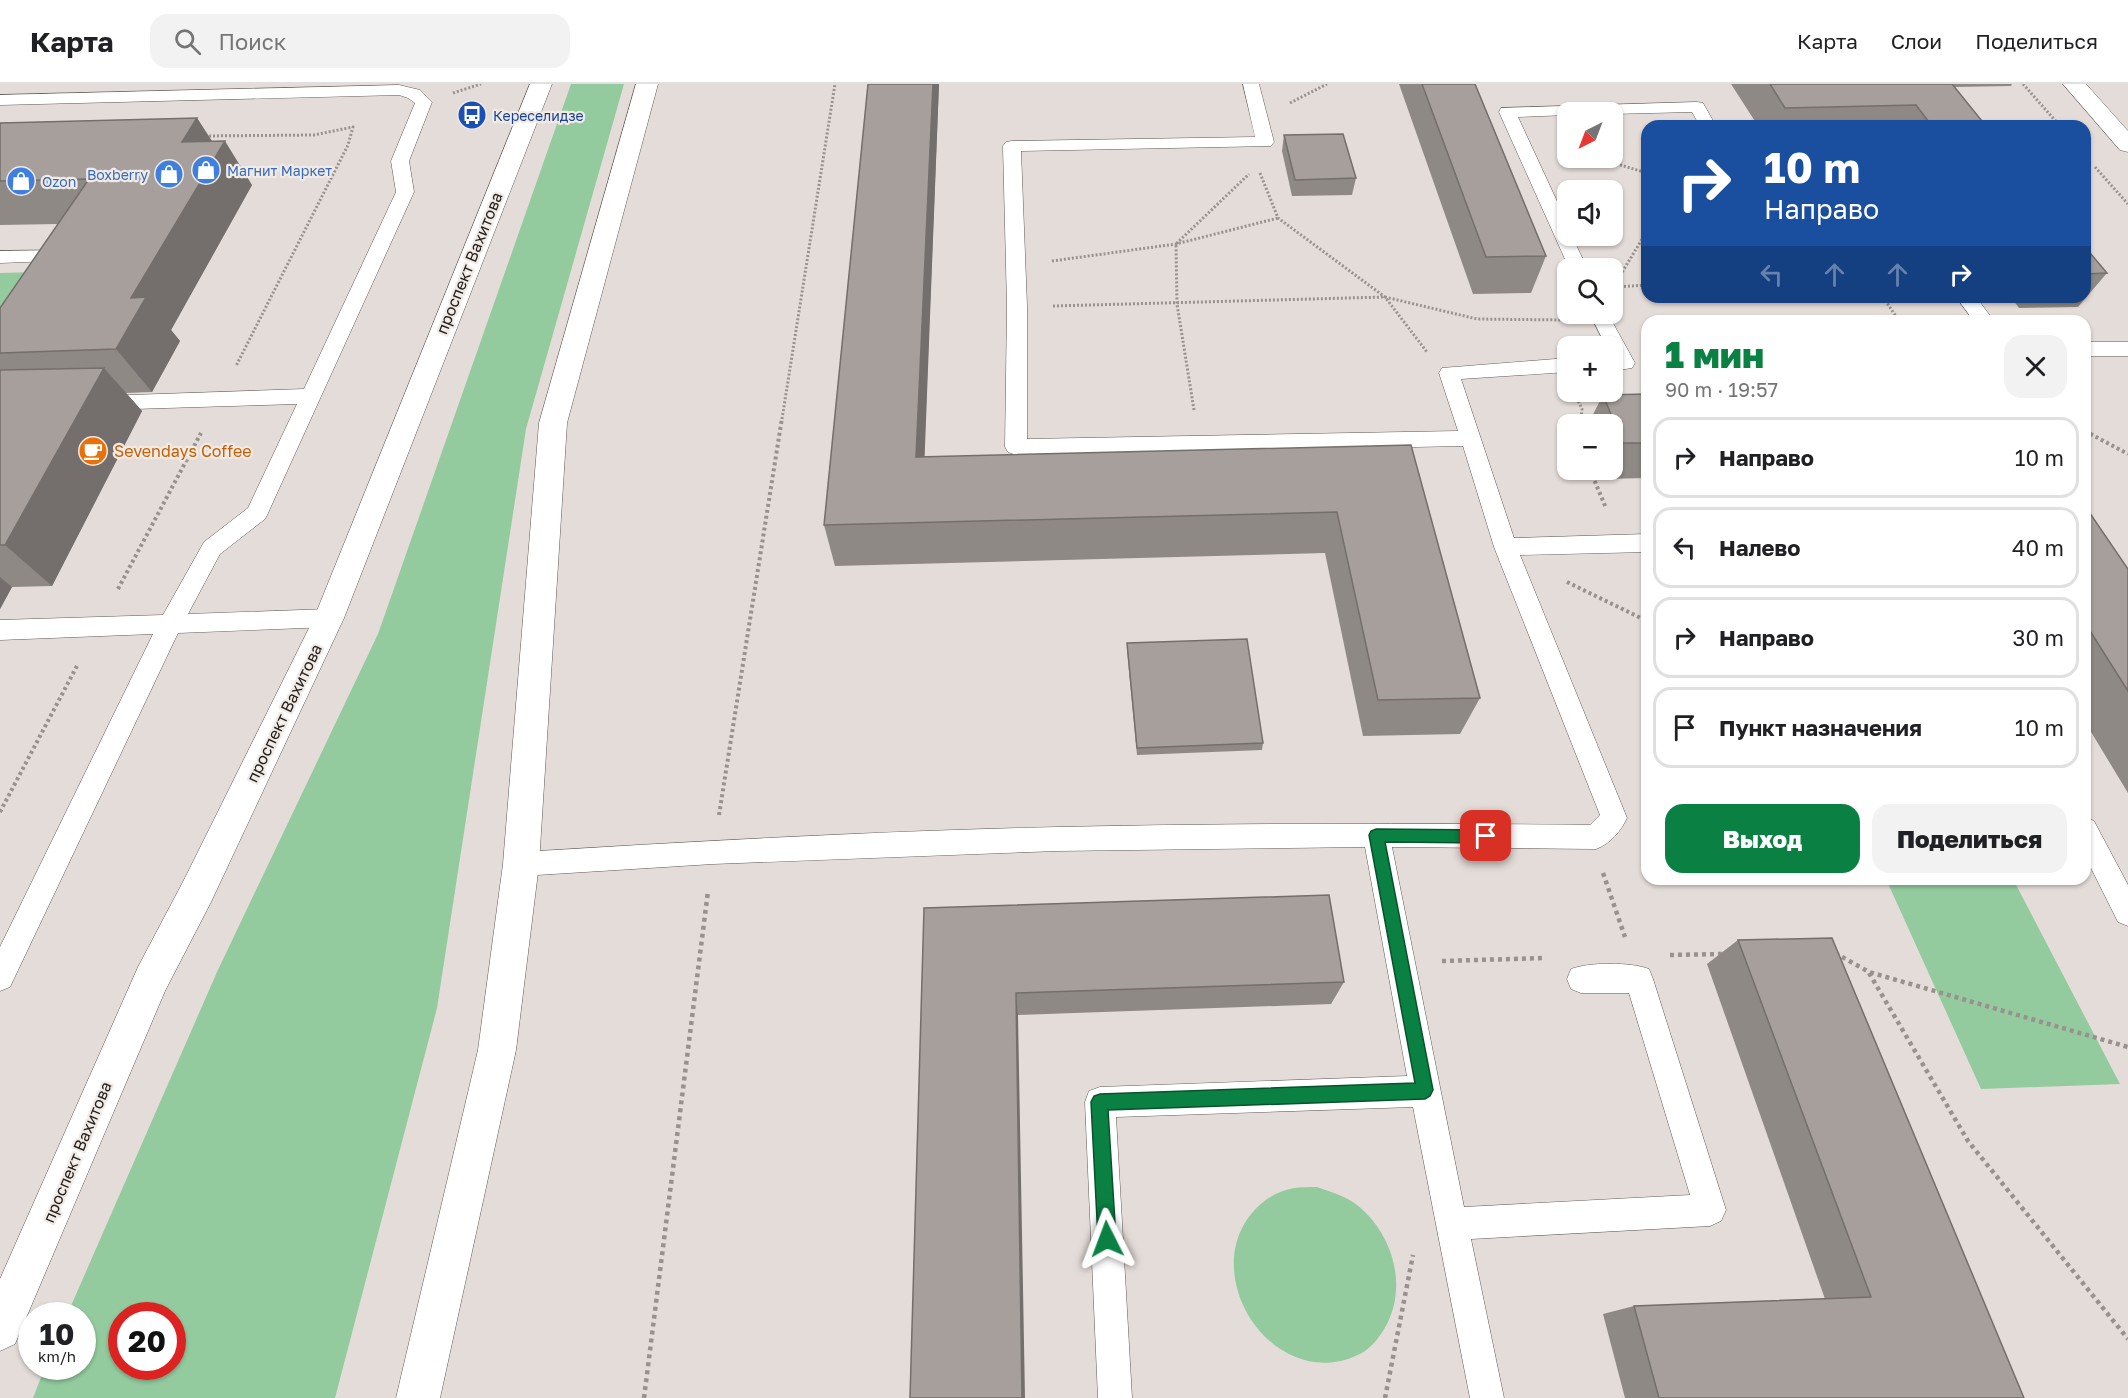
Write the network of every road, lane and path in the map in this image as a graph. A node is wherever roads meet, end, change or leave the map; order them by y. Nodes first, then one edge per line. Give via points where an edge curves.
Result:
1 (542, 84) edge
2 (647, 84) edge
3 (835, 84) edge
4 (1251, 84) edge
5 (2023, 84) edge
6 (2074, 84) edge
7 (0, 100) edge
8 (1705, 120) edge
9 (2055, 120) edge
10 (198, 136) dead end
11 (1265, 142) junction
12 (2128, 145) edge
13 (2092, 163) dead end
14 (1257, 166) junction
15 (1623, 166) edge
16 (1641, 171) edge
17 (2128, 204) edge
18 (1278, 218) junction
19 (1641, 241) edge
20 (1176, 244) junction
21 (0, 257) edge
22 (1574, 258) edge
23 (1014, 266) junction
24 (1623, 272) edge
25 (58, 275) edge
26 (1641, 286) edge
27 (1623, 287) edge
28 (1386, 297) junction
29 (1177, 304) junction
30 (1017, 306) junction
31 (1557, 320) edge
32 (2091, 349) edge
33 (2128, 349) edge
34 (1557, 366) edge
35 (1449, 373) junction
36 (311, 396) junction
37 (219, 399) junction
38 (81, 404) edge
39 (2091, 434) edge
40 (1471, 438) junction
41 (1200, 443) junction
42 (2128, 454) edge
43 (1641, 543) edge
44 (1507, 550) junction
45 (329, 618) junction
46 (1641, 618) edge
47 (170, 624) junction
48 (98, 626) junction
49 (0, 630) edge
50 (0, 812) edge
51 (1376, 835) junction
52 (2091, 841) edge
53 (713, 852) junction
54 (521, 864) junction
55 (1604, 877) dead end
56 (2128, 913) edge
57 (1623, 931) dead end
58 (0, 977) edge
59 (1581, 979) dead end
60 (2128, 1047) edge
61 (1425, 1090) junction
62 (1452, 1224) junction
63 (1415, 1247) dead end
64 (0, 1329) edge
65 (2128, 1339) edge
66 (418, 1398) edge
67 (644, 1398) edge
68 (1115, 1398) edge
69 (1385, 1398) edge
70 (1487, 1398) edge

1 - 45 main road, проспект Вахитова
2 - 54 main road via 553,423
3 - 53 path
4 - 11 lane
5 - 9 path
6 - 12 main road
7 - 36 lane via 399,90 424,102 400,161 405,192
8 - 22 lane via 1697,107 1508,112
10 - 37 path via 314,135 353,127 348,145
11 - 14 path via 1250,149
11 - 23 lane via 1012,146
13 - 17 path
14 - 18 path
14 - 20 path
15 - 16 path
18 - 20 path
18 - 28 path
19 - 24 path
20 - 23 path
20 - 29 path
21 - 25 lane via 71,255
23 - 30 lane
26 - 27 path
28 - 29 path
28 - 31 path via 1477,319
28 - 35 path via 1422,348
29 - 30 path
29 - 41 path
30 - 41 lane via 1016,447
32 - 33 lane
34 - 35 lane
35 - 40 lane
36 - 37 lane
36 - 47 lane via 257,513 212,548
37 - 38 lane
37 - 48 path
39 - 42 path
40 - 41 lane
40 - 44 lane
43 - 44 lane
44 - 46 path
44 - 51 lane via 1614,818 1596,837
45 - 47 lane
45 - 64 main road, проспект Вахитова via 151,980
47 - 48 lane
47 - 58 lane
48 - 49 lane
48 - 50 path
51 - 53 lane via 1057,839
51 - 61 lane
52 - 56 lane
53 - 54 lane
53 - 67 path
54 - 66 main road via 497,1050
55 - 57 path
59 - 62 lane via 1639,979 1710,1210
60 - 65 path via 1869,972 1968,1141
61 - 62 lane
61 - 68 lane via 1100,1102
62 - 70 lane
63 - 69 path

